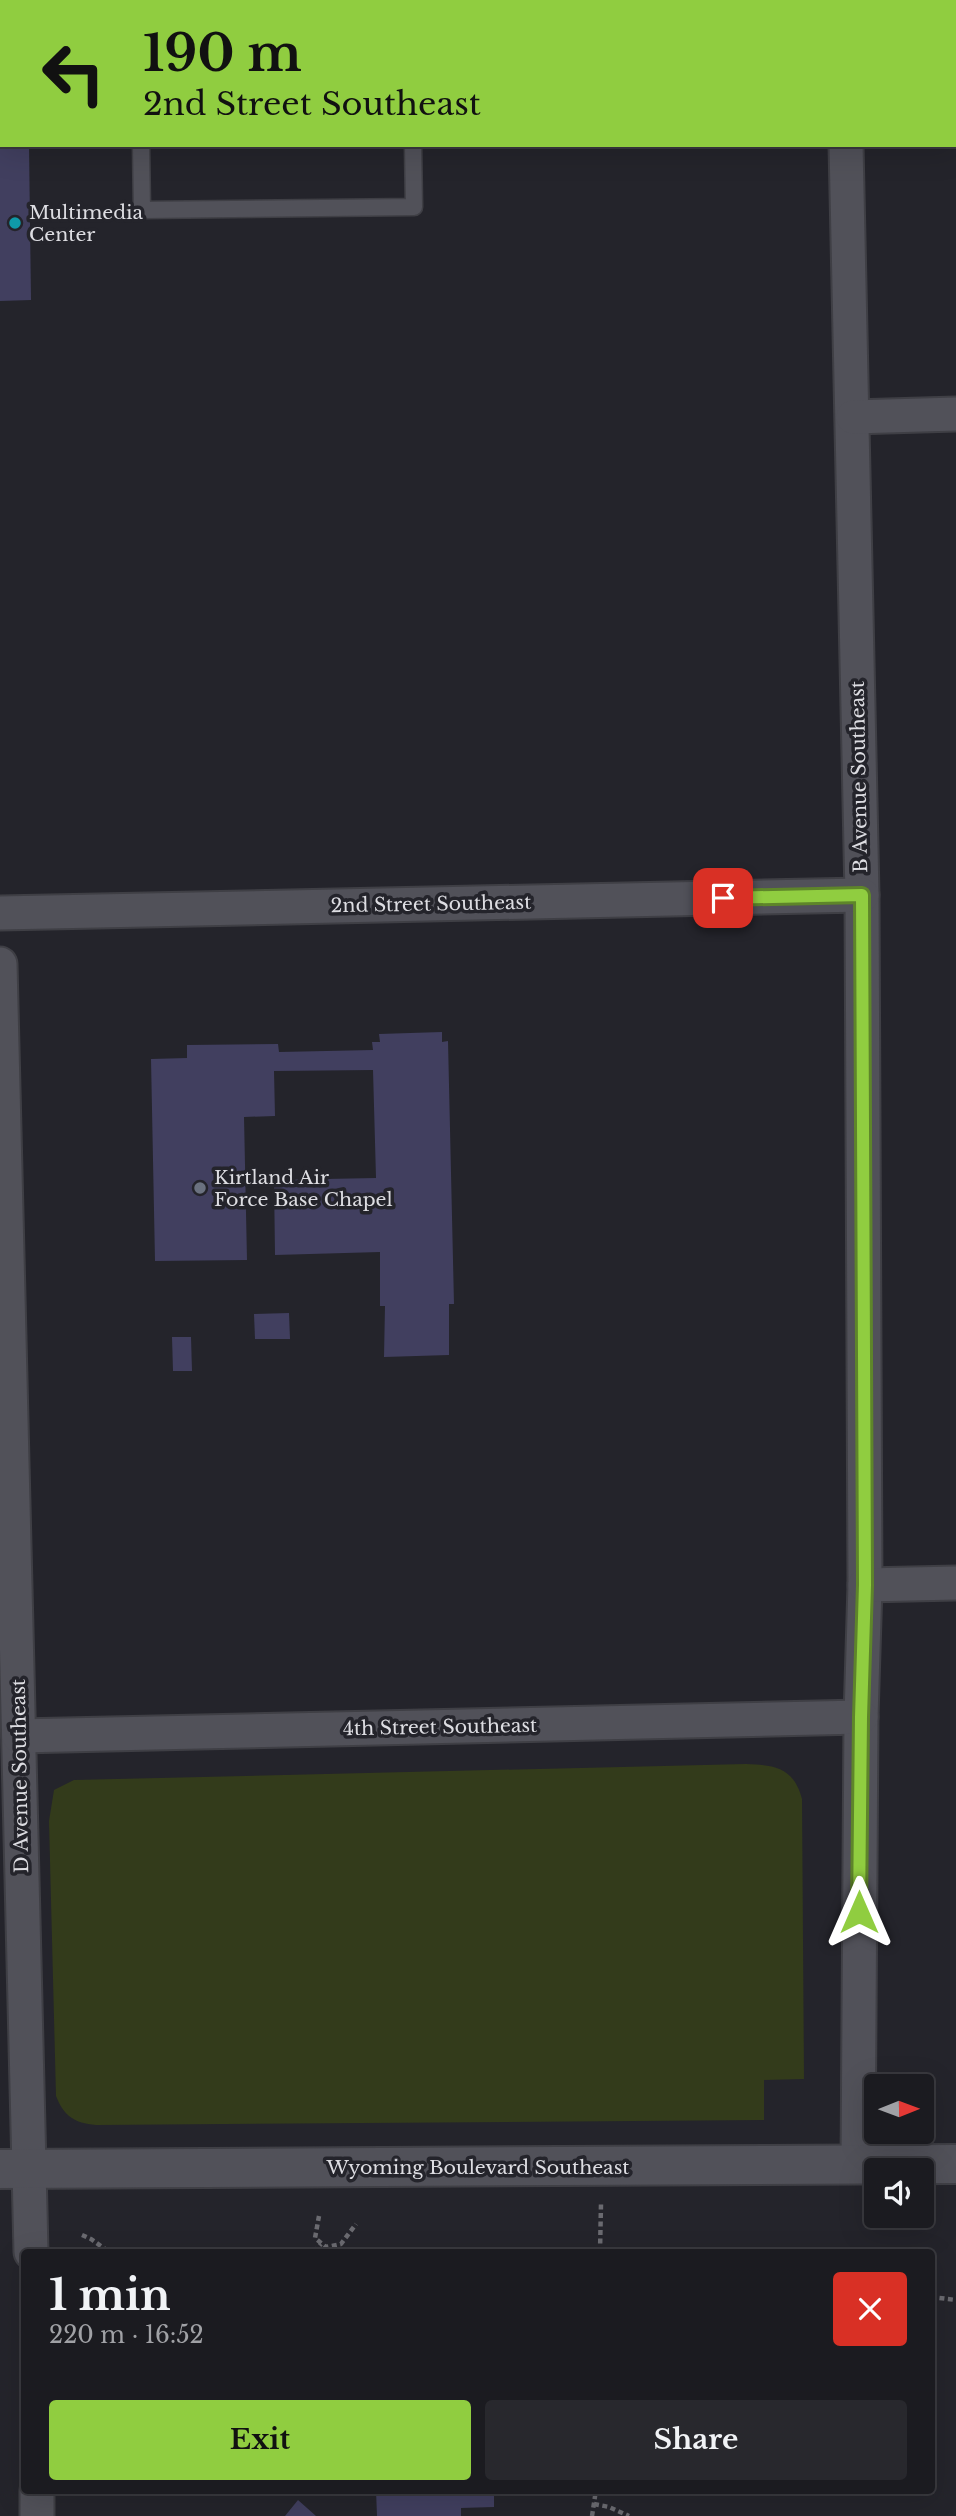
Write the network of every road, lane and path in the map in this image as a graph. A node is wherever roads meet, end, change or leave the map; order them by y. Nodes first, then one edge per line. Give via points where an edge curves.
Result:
1 (141, 147) edge
2 (413, 147) edge
3 (846, 147) edge
4 (956, 414) edge
5 (853, 417) junction
6 (862, 895) junction
7 (0, 913) edge
8 (0, 964) edge
9 (956, 1583) edge
10 (865, 1585) junction
11 (861, 1717) junction
12 (19, 1736) junction
13 (858, 2164) junction
14 (956, 2164) edge
15 (14, 2169) edge
16 (601, 2202) dead end
17 (319, 2216) dead end
18 (356, 2224) dead end
19 (82, 2235) dead end
20 (321, 2244) junction
21 (30, 2249) edge
22 (105, 2249) edge
23 (317, 2249) edge
24 (600, 2249) edge
25 (935, 2297) edge
26 (956, 2300) edge
27 (37, 2494) edge
28 (595, 2494) edge
29 (594, 2504) junction
30 (37, 2516) edge
31 (592, 2516) edge
32 (629, 2516) edge

1 - 2 lane via 142,210 156,210 414,207
3 - 5 street, B Avenue Southeast
4 - 5 street
5 - 6 street, B Avenue Southeast
6 - 7 street, 2nd Street Southeast
6 - 10 street, B Avenue Southeast
8 - 12 street, D Avenue Southeast
9 - 10 street
10 - 11 street, B Avenue Southeast
11 - 12 street, 4th Street Southeast
11 - 13 street, B Avenue Southeast
12 - 15 street, D Avenue Southeast
13 - 14 main road, Wyoming Boulevard Southeast
13 - 15 main road, Wyoming Boulevard Southeast
15 - 21 street, D Avenue Southeast
16 - 24 path
17 - 20 path via 315,2238
18 - 20 path via 341,2244
19 - 22 path
20 - 23 path
25 - 26 path
27 - 30 street
28 - 29 path
29 - 31 path
29 - 32 path

